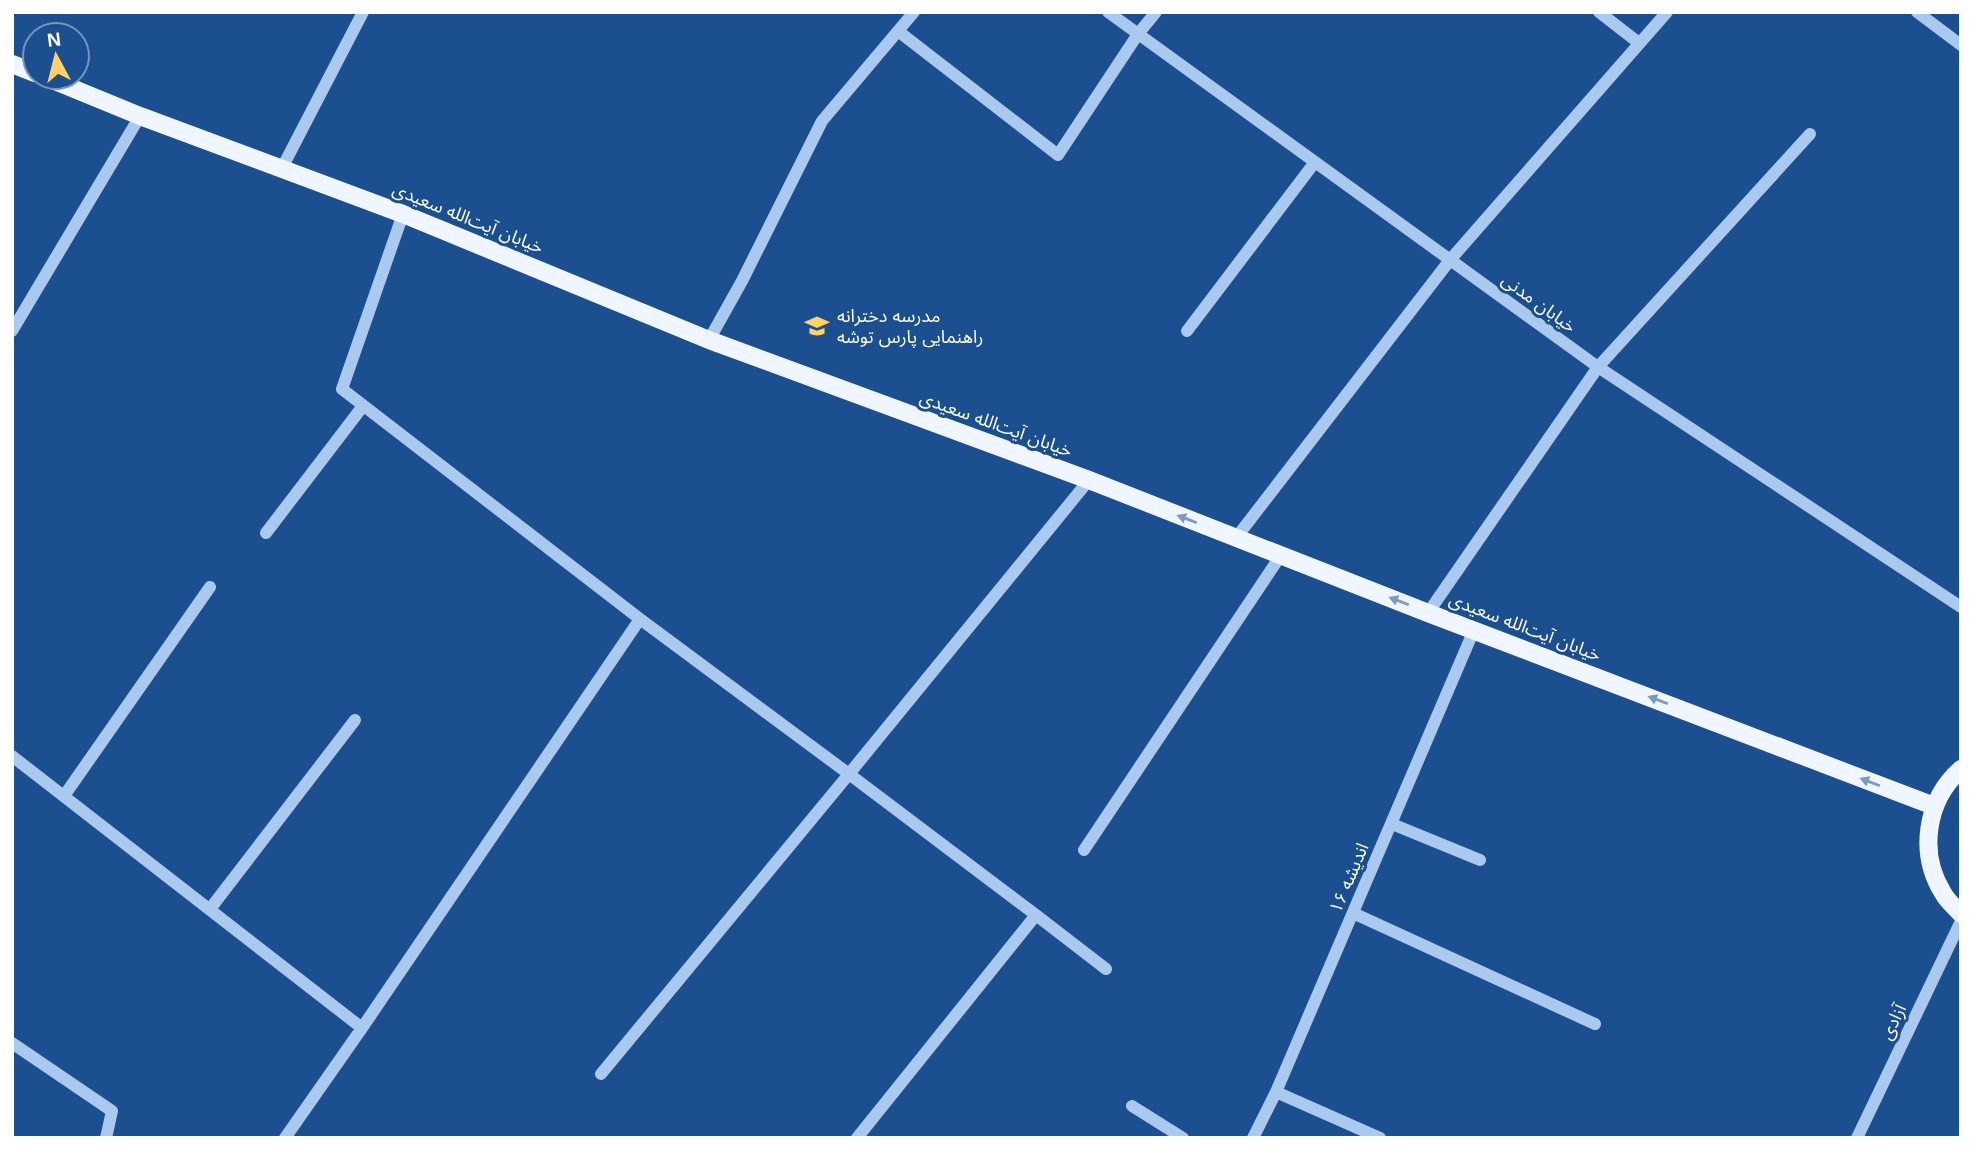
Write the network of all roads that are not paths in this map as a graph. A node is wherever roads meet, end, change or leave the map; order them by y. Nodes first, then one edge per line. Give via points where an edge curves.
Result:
1 (363, 12) edge
2 (914, 12) edge
3 (1108, 12) edge
4 (1156, 12) edge
5 (1600, 12) edge
6 (1667, 12) edge
7 (1917, 12) edge
8 (898, 30) junction
9 (1138, 34) junction
10 (1639, 43) junction
11 (1961, 45) edge
12 (79, 91) edge
13 (140, 116) junction
14 (1810, 134) dead end
15 (1315, 162) junction
16 (282, 168) junction
17 (403, 214) junction
18 (1450, 260) junction
19 (12, 331) edge
20 (1187, 331) dead end
21 (709, 340) junction
22 (1598, 367) junction
23 (363, 406) junction
24 (1089, 480) junction
25 (266, 533) dead end
26 (1236, 538) junction
27 (1281, 555) junction
28 (210, 587) dead end
29 (1961, 607) edge
30 (1428, 613) junction
31 (640, 619) junction
32 (1474, 630) junction
33 (355, 720) dead end
34 (12, 756) edge
35 (1961, 769) edge
36 (849, 774) junction
37 (64, 796) junction
38 (1934, 806) junction
39 (1392, 824) junction
40 (1084, 850) dead end
41 (1480, 860) dead end
42 (210, 909) junction
43 (1353, 913) junction
44 (1961, 914) edge
45 (1036, 915) junction
46 (1961, 921) edge
47 (1106, 969) dead end
48 (1595, 1024) dead end
49 (362, 1028) junction
50 (12, 1043) edge
51 (601, 1074) dead end
52 (1276, 1092) junction
53 (1132, 1106) dead end
54 (106, 1138) edge
55 (285, 1138) edge
56 (857, 1138) edge
57 (1183, 1138) edge
58 (1253, 1138) edge
59 (1380, 1138) edge
60 (1857, 1138) edge

1 - 16 street
2 - 8 street
3 - 9 street, خیابان مدنی
4 - 9 street
5 - 10 street
6 - 10 street
7 - 11 street
8 - 9 street via 1058,155
8 - 21 street via 822,121
9 - 15 street, خیابان مدنی
10 - 18 street
12 - 13 main road, خیابان آیت‌الله سعیدی
13 - 16 main road, خیابان آیت‌الله سعیدی
13 - 19 street
14 - 22 street
15 - 18 street, خیابان مدنی
15 - 20 street
16 - 17 main road, خیابان آیت‌الله سعیدی
17 - 21 main road, خیابان آیت‌الله سعیدی
17 - 23 street via 342,389
18 - 22 street, خیابان مدنی
18 - 26 street
21 - 24 main road, خیابان آیت‌الله سعیدی
22 - 29 street, خیابان مدنی
22 - 30 street
23 - 25 street
23 - 31 street
26 -> 24 main road, خیابان آیت‌الله سعیدی
24 - 36 street
26 - 27 main road, خیابان آیت‌الله سعیدی
30 -> 27 main road, خیابان آیت‌الله سعیدی
27 - 40 street
28 - 37 street
30 - 32 main road, خیابان آیت‌الله سعیدی
31 - 36 street
31 - 49 street
38 -> 32 main road, خیابان آیت‌الله سعیدی
32 - 39 street, اندیشه ۱۶
33 - 42 street
34 - 37 street
35 - 38 main road
36 - 45 street
36 - 51 street
37 - 42 street
38 - 44 main road via 1928,835 1931,866 1943,894
39 - 41 street
39 - 43 street, اندیشه ۱۶
42 - 49 street
43 - 48 street
43 - 52 street, اندیشه ۱۶
45 - 47 street
45 - 56 street
46 - 60 street, آزادی
49 - 55 street
50 - 54 street via 112,1111
52 - 58 street, اندیشه ۱۶
52 - 59 street
53 - 57 street

